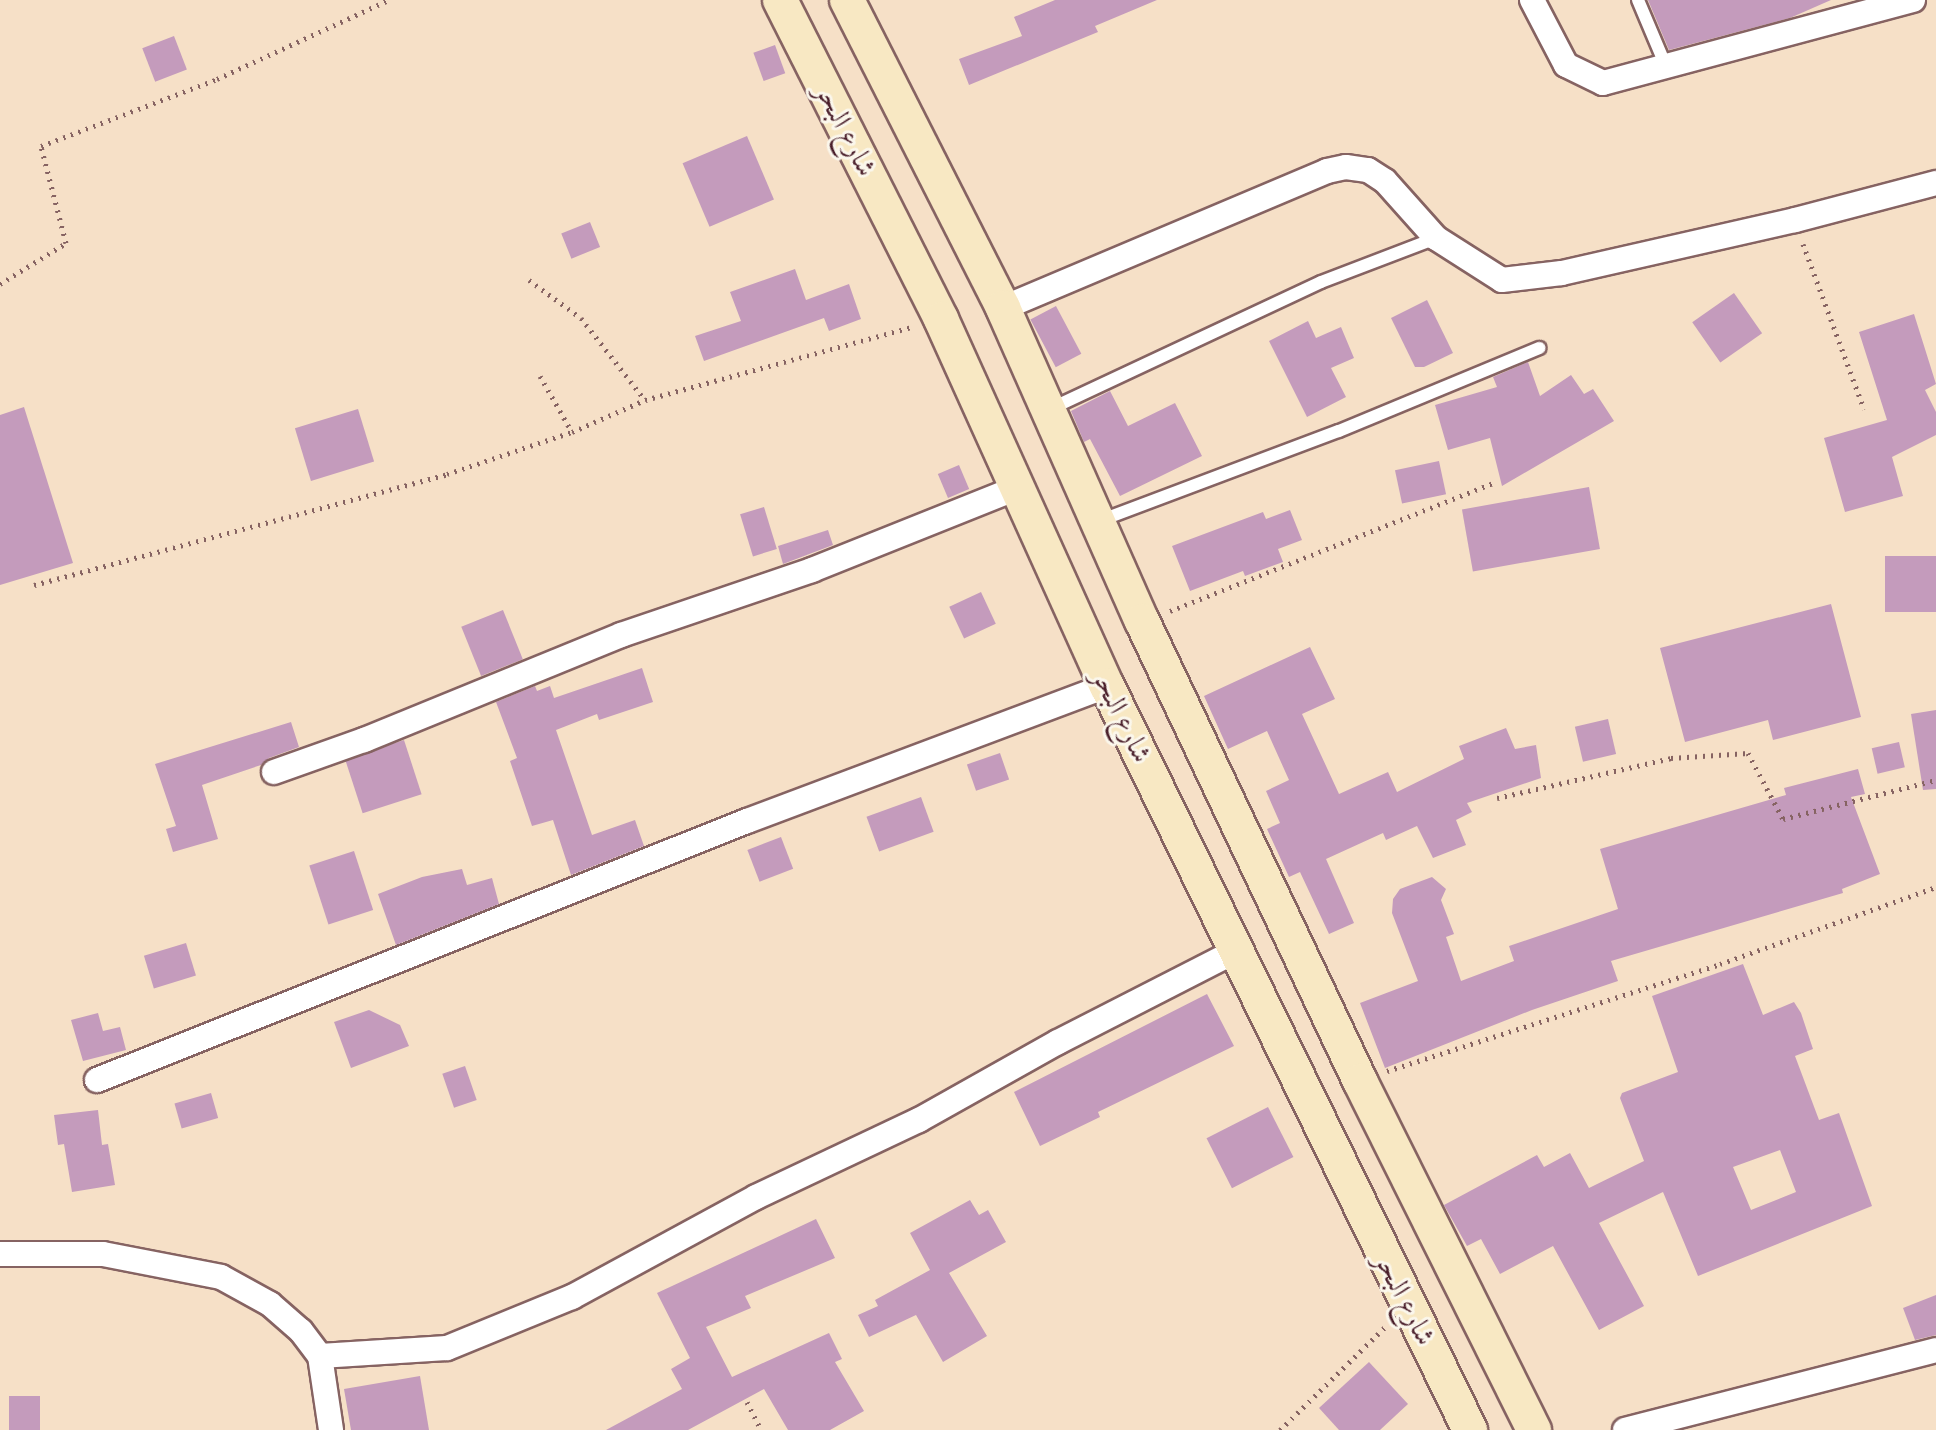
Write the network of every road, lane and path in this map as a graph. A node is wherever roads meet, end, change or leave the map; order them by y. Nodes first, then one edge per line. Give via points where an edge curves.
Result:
1 (389, 0) edge
2 (780, 0) edge
3 (847, 0) edge
4 (1532, 0) edge
5 (1638, 0) edge
6 (1913, 0) edge
7 (1665, 64) junction
8 (1935, 187) edge
9 (1795, 220) junction
10 (1436, 238) junction
11 (529, 280) dead end
12 (0, 284) edge
13 (1003, 308) junction
14 (941, 319) junction
15 (1539, 348) dead end
16 (540, 376) dead end
17 (645, 400) junction
18 (1050, 409) junction
19 (1864, 409) dead end
20 (572, 432) junction
21 (1496, 482) dead end
22 (1017, 488) junction
23 (1099, 521) junction
24 (34, 585) dead end
25 (1142, 621) junction
26 (1107, 686) junction
27 (274, 772) dead end
28 (1936, 780) edge
29 (1497, 798) dead end
30 (1936, 887) edge
31 (1236, 951) junction
32 (97, 1080) dead end
33 (1360, 1081) junction
34 (0, 1254) edge
35 (1408, 1304) junction
36 (1936, 1350) edge
37 (320, 1356) junction
38 (747, 1402) dead end
39 (331, 1430) edge
40 (761, 1430) edge
41 (1280, 1430) edge
42 (1470, 1430) edge
43 (1534, 1430) edge
44 (1625, 1430) edge

1 - 12 path via 217,79 41,146 66,243
2 - 14 main road, شارع البحر
3 - 13 main road, شارع البحر
4 - 7 street via 1566,65 1603,83
5 - 7 lane
6 - 7 street
8 - 9 street
9 - 10 street via 1523,280 1502,280
9 - 19 path
10 - 13 street via 1385,181 1368,170 1346,167
10 - 18 lane via 1321,282
11 - 17 path via 581,318
13 - 18 main road, شارع البحر
14 - 17 path
14 - 22 main road, شارع البحر
15 - 23 lane via 1339,431
16 - 20 path
17 - 20 path
18 - 23 main road, شارع البحر
20 - 24 path via 447,474
21 - 25 path
22 - 26 main road, شارع البحر
22 - 27 street via 812,570 621,635
23 - 25 main road, شارع البحر
25 - 33 main road, شارع البحر
26 - 31 main road, شارع البحر
26 - 32 street via 777,810
28 - 29 path via 1783,819 1748,753 1671,758
30 - 33 path via 1720,964
31 - 35 main road, شارع البحر
31 - 37 street via 572,1297 447,1348
33 - 43 main road, شارع البحر
34 - 37 street via 103,1254 221,1277 270,1304
35 - 41 path
35 - 42 main road, شارع البحر
36 - 44 street
37 - 39 street
38 - 40 path

